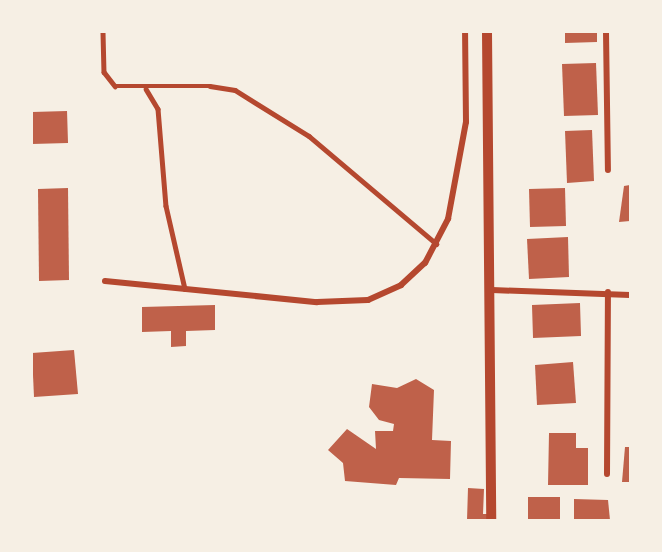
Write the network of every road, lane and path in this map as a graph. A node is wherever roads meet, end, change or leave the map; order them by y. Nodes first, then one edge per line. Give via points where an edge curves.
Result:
1 (103, 32) edge
2 (465, 32) edge
3 (487, 32) edge
4 (606, 32) edge
5 (146, 89) junction
6 (608, 170) dead end
7 (437, 244) junction
8 (105, 281) dead end
9 (185, 289) junction
10 (492, 290) junction
11 (608, 292) junction
12 (630, 295) edge
13 (606, 474) dead end
14 (491, 520) edge

1 - 5 lane via 106,78 115,86
2 - 7 street via 466,122 448,219
3 - 10 street
4 - 6 street
5 - 7 lane via 222,87 266,106 309,136
5 - 9 lane via 158,109 166,206
7 - 9 street via 415,274 368,300 317,302
8 - 9 street
10 - 11 street
10 - 14 street
11 - 12 street
11 - 13 street

